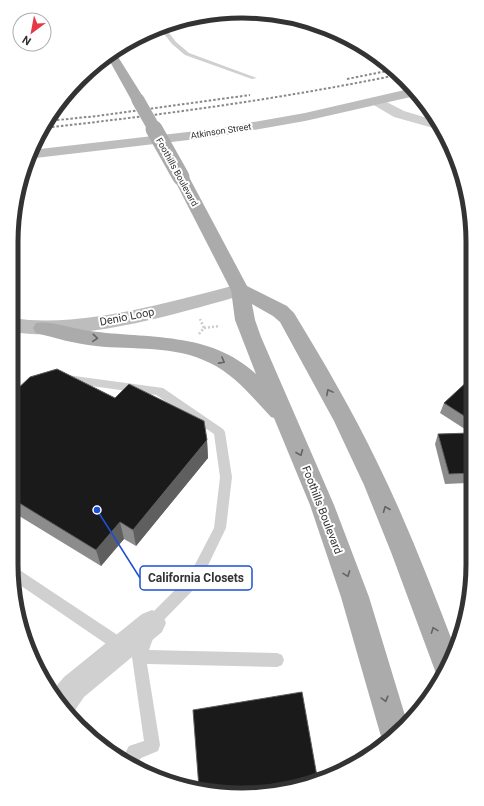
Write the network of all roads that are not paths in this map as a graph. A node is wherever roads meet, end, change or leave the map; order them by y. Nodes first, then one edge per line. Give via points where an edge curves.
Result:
1 (165, 32) edge
2 (114, 59) edge
3 (254, 78) dead end
4 (409, 93) edge
5 (377, 101) junction
6 (432, 124) edge
7 (36, 154) edge
8 (240, 290) junction
9 (18, 326) edge
10 (43, 328) junction
11 (57, 378) edge
12 (285, 417) junction
13 (18, 577) edge
14 (152, 623) joint
15 (131, 652) junction
16 (445, 658) edge
17 (278, 660) dead end
18 (64, 700) edge
19 (393, 729) edge
20 (131, 758) edge

1 - 3 lane via 187,54
2 - 8 main road, Foothills Boulevard, bridge via 181,177
4 - 5 main road, Atkinson Street
5 - 6 street via 399,114
5 - 7 main road, Atkinson Street via 214,133
8 - 10 main road, Denio Loop via 142,315
8 - 12 main road, Foothills Boulevard via 251,337
16 -> 8 main road via 376,485 319,373 287,318 280,311
9 - 10 main road, Denio Loop
10 -> 12 main road via 76,336 174,345 208,354 236,369
11 - 14 lane via 159,391 219,432 226,478 220,528 194,580
12 -> 19 main road, Foothills Boulevard via 322,505 354,597
13 - 15 lane
14 - 15 street
15 - 17 lane
15 - 18 street via 74,687
15 - 20 lane via 152,745 135,752

